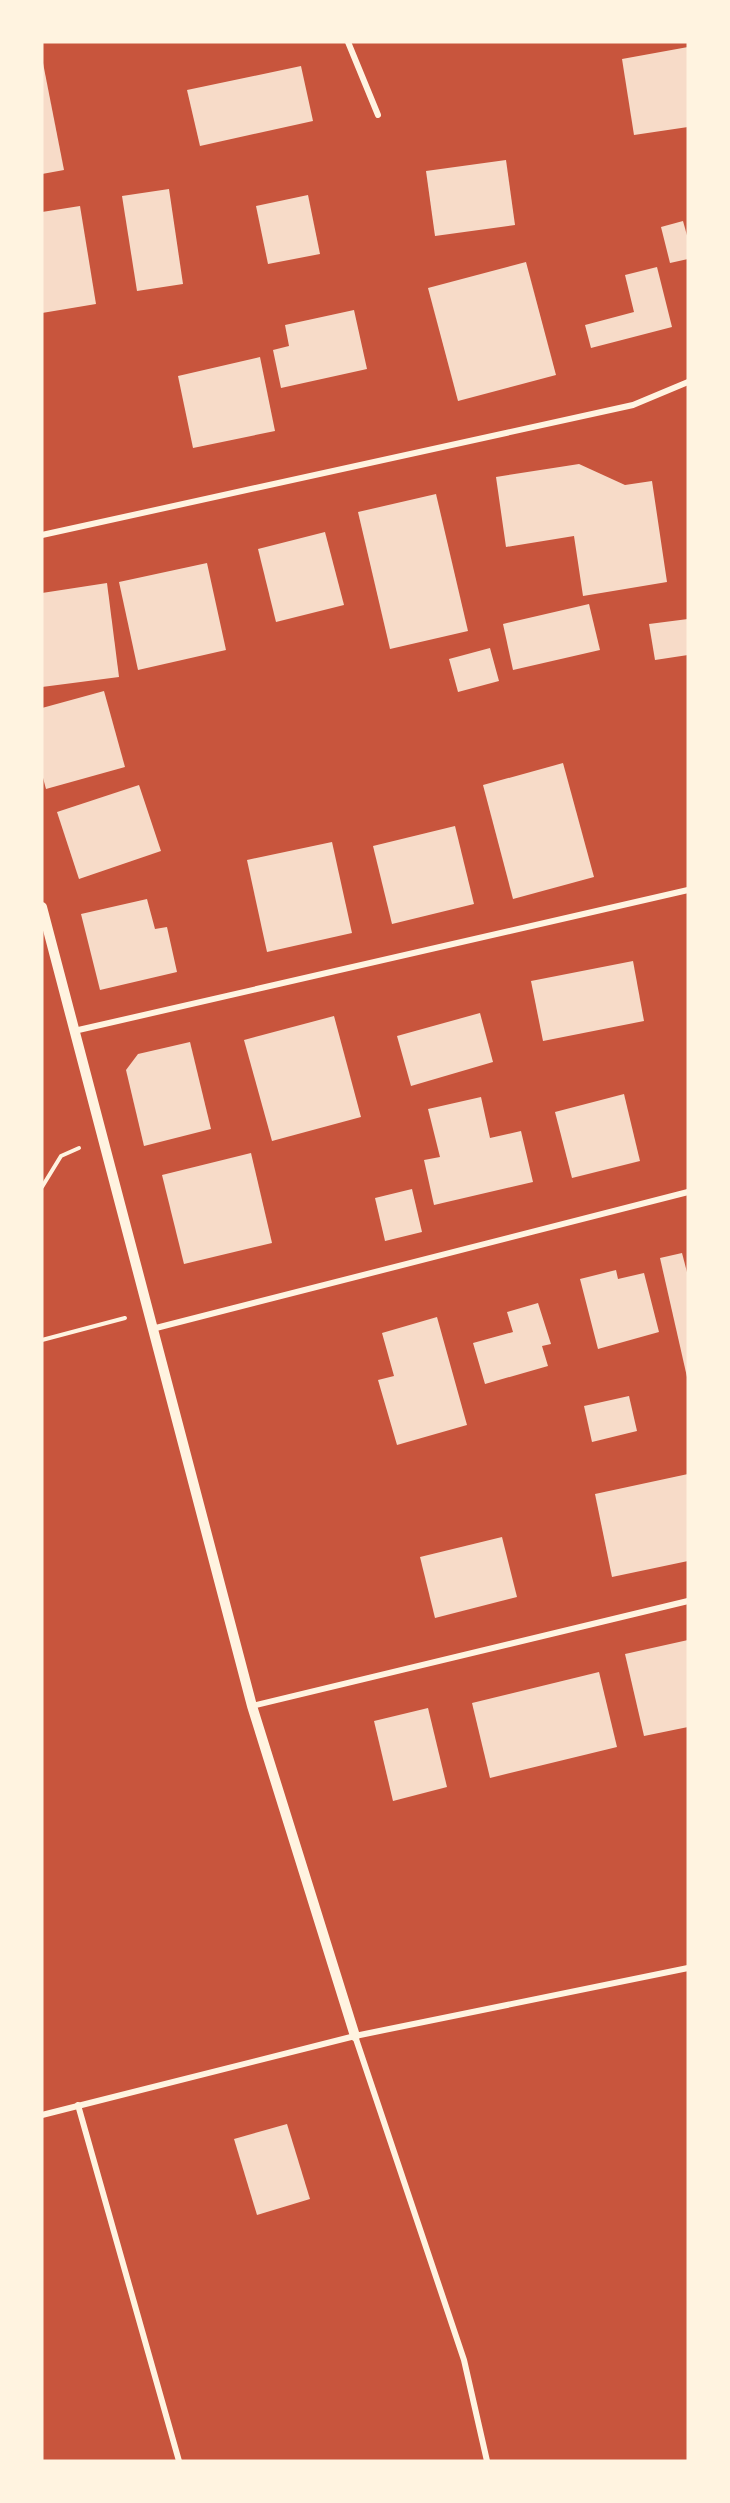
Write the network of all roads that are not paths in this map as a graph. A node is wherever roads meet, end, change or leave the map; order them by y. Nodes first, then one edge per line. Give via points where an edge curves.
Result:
1 (348, 42) edge
2 (378, 115) dead end
3 (688, 382) edge
4 (42, 535) edge
5 (688, 890) edge
6 (42, 907) edge
7 (74, 1031) junction
8 (688, 1192) edge
9 (152, 1329) junction
10 (688, 1601) edge
11 (252, 1706) junction
12 (688, 1968) edge
13 (355, 2036) junction
14 (78, 2105) junction
15 (42, 2115) edge
16 (179, 2461) edge
17 (487, 2461) edge

1 - 2 street
3 - 4 street via 633,405
5 - 7 street
6 - 7 street
7 - 9 street
8 - 9 street
9 - 11 street
10 - 11 street
11 - 13 street
12 - 13 street
13 - 14 street
13 - 17 street via 464,2360
14 - 15 street
14 - 16 street

